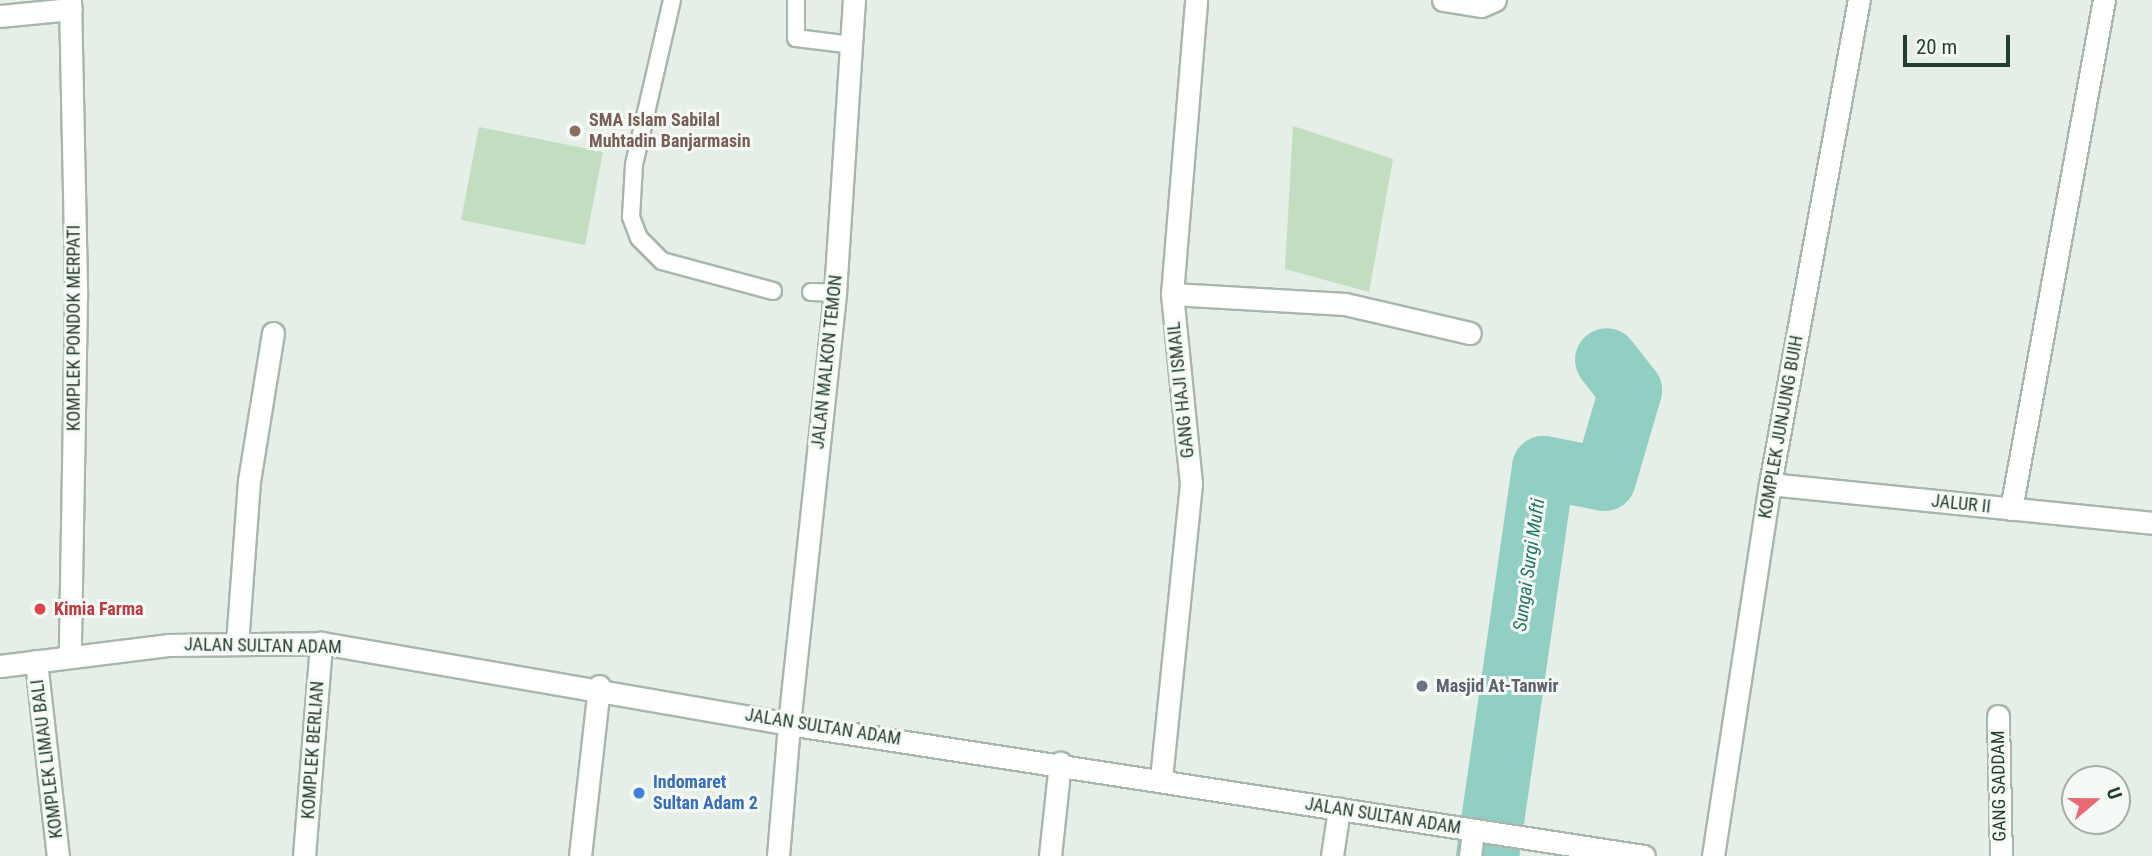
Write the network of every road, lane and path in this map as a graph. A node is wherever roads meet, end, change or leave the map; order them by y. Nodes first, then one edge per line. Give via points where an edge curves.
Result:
1 (672, 0) edge
2 (796, 0) edge
3 (854, 0) edge
4 (1196, 0) edge
5 (1443, 0) edge
6 (1495, 0) edge
7 (1859, 0) edge
8 (2104, 0) edge
9 (70, 4) edge
10 (0, 16) edge
11 (852, 45) junction
12 (773, 291) dead end
13 (811, 292) dead end
14 (835, 293) junction
15 (1172, 294) junction
16 (274, 333) dead end
17 (1470, 333) dead end
18 (1770, 484) junction
19 (2011, 509) junction
20 (2152, 523) edge
21 (321, 643) junction
22 (237, 644) junction
23 (70, 657) junction
24 (36, 661) junction
25 (0, 666) edge
26 (599, 686) junction
27 (1998, 716) dead end
28 (789, 724) junction
29 (1060, 762) junction
30 (1161, 779) junction
31 (1339, 809) junction
32 (1476, 831) junction
33 (58, 856) edge
34 (304, 856) edge
35 (580, 856) edge
36 (778, 856) edge
37 (1049, 856) edge
38 (1332, 856) edge
39 (1470, 856) edge
40 (1644, 856) edge
41 (1713, 856) edge
42 (2001, 856) edge

1 - 12 lane via 634,165 631,216 639,238 662,261
2 - 11 lane via 796,38
3 - 11 street, JALAN MALKON TEMON
4 - 15 street, GANG HAJI ISMAIL
5 - 6 street via 1481,6
7 - 18 street, KOMPLEK JUNJUNG BUIH
8 - 19 street
9 - 10 street
9 - 23 street, KOMPLEK PONDOK MERPATI via 76,298
11 - 14 street, JALAN MALKON TEMON
13 - 14 lane
14 - 28 street, JALAN MALKON TEMON
15 - 17 street via 1345,304
15 - 30 street, GANG HAJI ISMAIL via 1191,484
16 - 22 street via 249,481
18 - 19 street, JALUR II
18 - 41 street, KOMPLEK JUNJUNG BUIH
19 - 20 street, JALUR II
21 - 22 street, JALAN SULTAN ADAM
21 - 26 street, JALAN SULTAN ADAM
21 - 34 street, KOMPLEK BERLIAN
22 - 23 street, JALAN SULTAN ADAM
23 - 24 street, JALAN SULTAN ADAM
24 - 25 street, JALAN SULTAN ADAM
24 - 33 street, KOMPLEK LIMAU BALI
26 - 28 street, JALAN SULTAN ADAM
26 - 35 street
27 - 42 street, GANG SADDAM
28 - 29 street, JALAN SULTAN ADAM
28 - 36 street, JALAN MALKON TEMON
29 - 30 street, JALAN SULTAN ADAM
29 - 37 street
30 - 31 street, JALAN SULTAN ADAM
31 - 32 street, JALAN SULTAN ADAM
31 - 38 street
32 - 39 street
32 - 40 street, JALAN SULTAN ADAM

